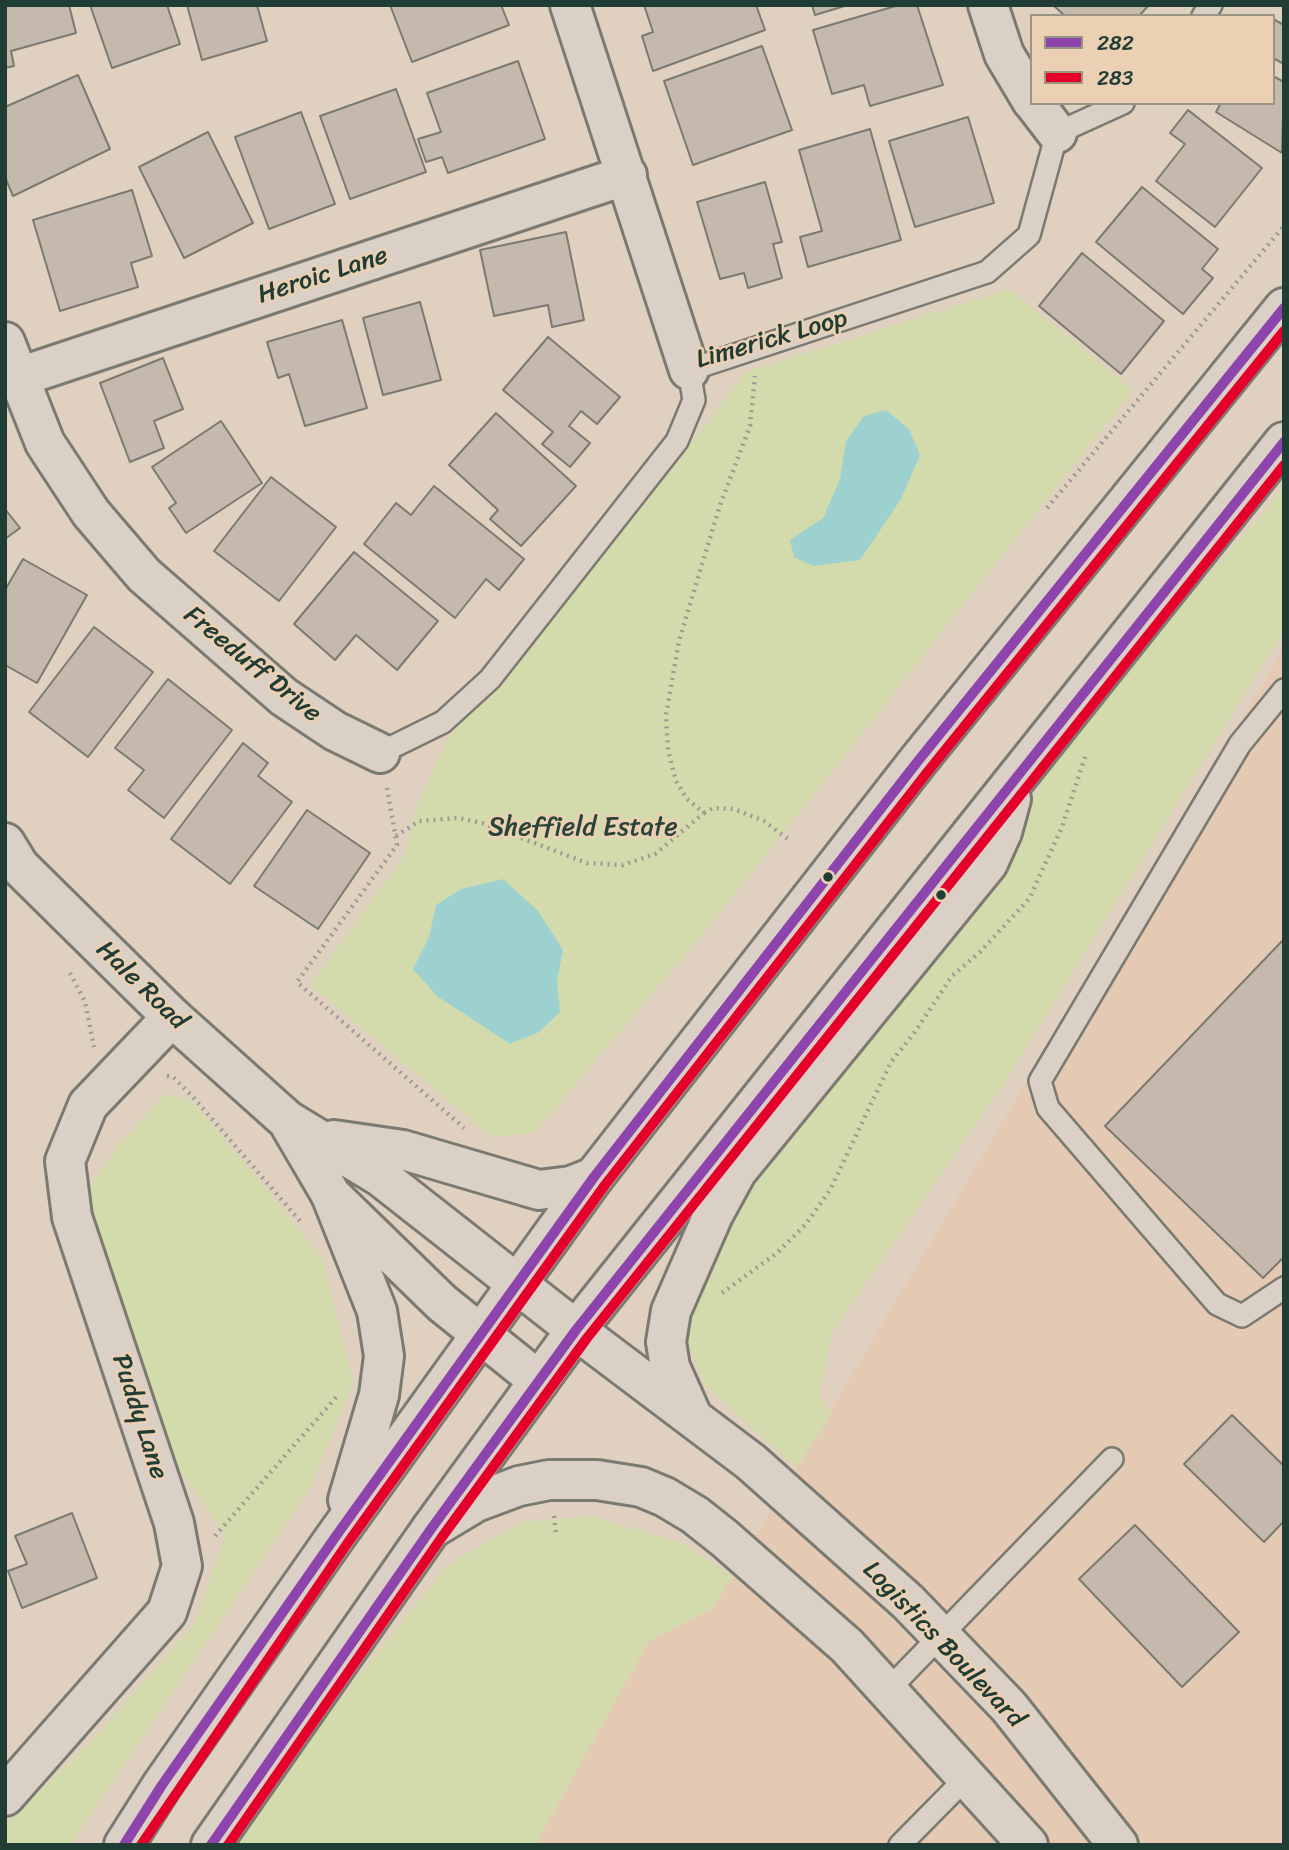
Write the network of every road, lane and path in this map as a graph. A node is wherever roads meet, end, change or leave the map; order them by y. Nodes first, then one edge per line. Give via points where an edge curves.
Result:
1 (570, 5) edge
2 (988, 5) edge
3 (1030, 97) edge
4 (1035, 105) edge
5 (1119, 105) edge
6 (1057, 133) junction
7 (628, 175) junction
8 (1284, 226) edge
9 (1284, 308) edge
10 (5, 342) edge
11 (752, 350) junction
12 (689, 370) junction
13 (19, 377) junction
14 (1284, 442) edge
15 (1047, 508) dead end
16 (1284, 690) edge
17 (1087, 752) dead end
18 (380, 753) junction
19 (1017, 777) junction
20 (704, 813) junction
21 (396, 836) junction
22 (788, 839) dead end
23 (5, 844) edge
24 (64, 963) dead end
25 (172, 1017) junction
26 (115, 1076) junction
27 (163, 1076) dead end
28 (301, 1128) junction
29 (468, 1132) dead end
30 (594, 1177) junction
31 (331, 1195) junction
32 (306, 1229) dead end
33 (516, 1286) junction
34 (1284, 1288) edge
35 (719, 1294) dead end
36 (576, 1330) junction
37 (480, 1335) junction
38 (539, 1381) junction
39 (340, 1394) dead end
40 (691, 1414) junction
41 (1112, 1459) dead end
42 (432, 1529) junction
43 (336, 1536) junction
44 (214, 1538) dead end
45 (941, 1636) junction
46 (888, 1690) junction
47 (968, 1776) junction
48 (5, 1796) edge
49 (124, 1845) edge
50 (211, 1845) edge
51 (900, 1845) edge
52 (1028, 1845) edge
53 (1118, 1845) edge

1 - 7 main road, Limerick Loop
2 - 3 main road via 1004,54
4 - 6 main road
5 - 6 lane
6 - 11 lane, Limerick Loop via 1029,235 987,272
7 - 12 main road, Limerick Loop
7 - 13 main road, Heroic Lane
8 - 15 path
9 - 30 main road via 926,750
10 - 13 main road, Freeduff Drive
11 - 12 lane, Limerick Loop
11 - 20 path via 755,400 750,426 719,508 679,641 666,715 676,781 687,799
12 - 18 lane via 694,400 677,441 490,679 443,722
13 - 18 main road, Freeduff Drive via 45,443 91,513 144,575 284,698
14 - 19 main road
16 - 34 lane via 1240,744 1040,1081 1048,1108 1217,1304 1242,1316
17 - 35 path via 1054,847 1029,899 952,976 891,1062 830,1190 806,1224 777,1253
18 - 21 path
19 - 36 main road
19 - 40 main road via 988,863 737,1171 713,1215 671,1311 666,1342 670,1367
20 - 21 path via 655,854 623,865 587,863 458,818 419,821
20 - 22 path via 713,808 734,809 764,821
21 - 29 path via 397,845 297,982
23 - 25 main road, Hale Road via 19,866
24 - 26 path via 86,1002 96,1054
25 - 26 main road, Puddy Lane
25 - 28 main road, Hale Road
26 - 48 main road, Puddy Lane via 88,1105 65,1161 72,1217 174,1523 182,1566 167,1612
27 - 32 path via 173,1077 193,1097
28 - 30 main road via 403,1150 539,1190
28 - 31 main road, Hale Road
28 - 33 main road, Hale Road via 381,1177
30 - 33 main road
31 - 37 main road, Hale Road
31 - 43 main road via 377,1311 384,1356 373,1421
33 - 36 main road, Hale Road
33 - 37 main road
36 - 38 main road
36 - 40 main road, Hale Road
37 - 38 main road, Hale Road
37 - 43 main road
38 - 42 main road
39 - 44 path
40 - 45 main road, Logistics Boulevard via 751,1462
41 - 45 lane
42 - 46 main road via 519,1486 566,1478 640,1487 695,1515 724,1538 847,1646
42 - 50 main road
43 - 49 main road
45 - 46 lane
45 - 53 main road, Logistics Boulevard via 1009,1707
46 - 47 main road
47 - 51 lane
47 - 52 main road

